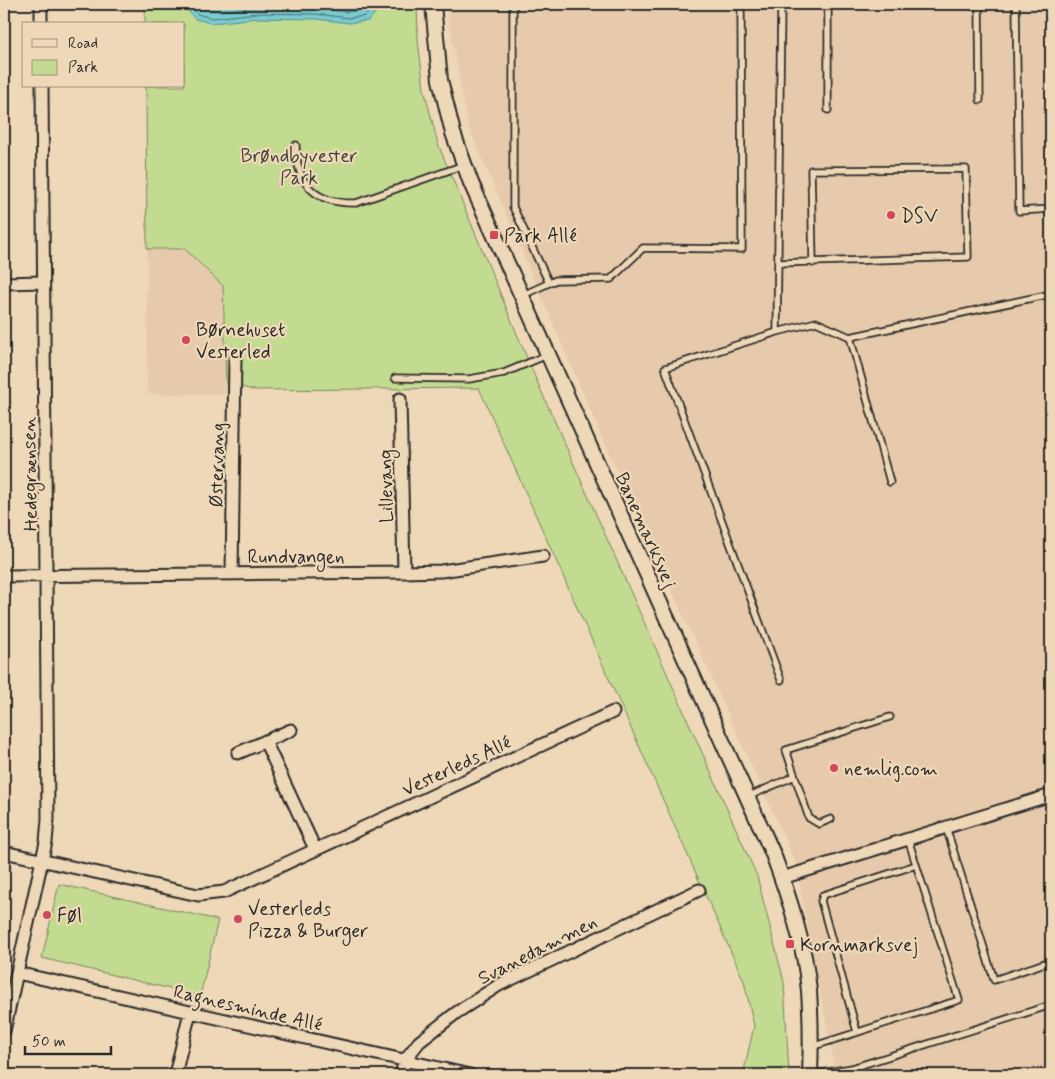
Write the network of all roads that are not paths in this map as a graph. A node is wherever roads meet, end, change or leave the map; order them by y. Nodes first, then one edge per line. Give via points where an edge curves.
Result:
1 (41, 4) edge
2 (434, 4) edge
3 (513, 4) edge
4 (741, 4) edge
5 (781, 4) edge
6 (828, 4) edge
7 (979, 4) edge
8 (1016, 4) edge
9 (41, 22) edge
10 (42, 88) edge
11 (980, 100) dead end
12 (828, 110) dead end
13 (296, 145) dead end
14 (464, 165) junction
15 (1051, 209) edge
16 (778, 263) junction
17 (813, 263) junction
18 (43, 282) junction
19 (4, 283) edge
20 (549, 283) junction
21 (1051, 294) edge
22 (521, 296) junction
23 (777, 332) junction
24 (850, 337) junction
25 (547, 355) junction
26 (234, 357) dead end
27 (395, 378) dead end
28 (400, 399) dead end
29 (890, 482) dead end
30 (543, 556) dead end
31 (404, 572) junction
32 (232, 574) junction
33 (4, 576) edge
34 (48, 576) junction
35 (781, 680) dead end
36 (613, 712) dead end
37 (890, 717) dead end
38 (291, 730) dead end
39 (265, 741) junction
40 (238, 753) dead end
41 (795, 776) junction
42 (1049, 795) edge
43 (747, 797) junction
44 (1051, 812) edge
45 (831, 819) dead end
46 (946, 827) junction
47 (908, 839) junction
48 (315, 849) junction
49 (4, 852) edge
50 (42, 861) junction
51 (916, 865) junction
52 (782, 878) junction
53 (699, 890) dead end
54 (1051, 961) edge
55 (17, 972) junction
56 (1051, 1005) edge
57 (190, 1012) junction
58 (4, 1031) edge
59 (858, 1032) junction
60 (812, 1047) junction
61 (405, 1060) junction
62 (840, 1073) edge
63 (175, 1075) edge
64 (401, 1075) edge
65 (470, 1075) edge
66 (810, 1075) edge

1 - 9 street
2 - 14 street, Banemarksvej via 440,80
3 - 20 lane via 514,207
4 - 20 lane via 742,249 644,248 611,279 556,280
5 - 16 lane
6 - 12 lane
7 - 11 lane
8 - 15 lane via 1019,210
10 - 18 street, Hedegrænsen
13 - 14 lane via 296,161 301,176 324,199 340,203 356,203
14 - 22 street, Banemarksvej
16 - 17 lane
16 - 23 lane
17 - 17 lane via 968,257 966,169 811,170
18 - 19 street
18 - 34 street, Hedegrænsen
20 - 22 lane
21 - 24 lane
22 - 25 street, Banemarksvej
23 - 24 lane via 816,322
23 - 35 lane via 665,368
24 - 29 lane
25 - 27 lane via 504,373 469,379
25 - 43 street, Banemarksvej
26 - 32 street, Østervang
28 - 31 street, Lillevang
30 - 31 street, Rundvangen via 440,571
31 - 32 street, Rundvangen
32 - 34 street, Rundvangen
33 - 34 street, Rundvangen
34 - 50 street, Hedegrænsen via 48,819
36 - 48 street, Vesterleds Allé
37 - 41 lane via 786,750
38 - 39 street
39 - 40 street
39 - 48 street
41 - 43 lane
41 - 45 lane via 809,818 819,824
42 - 44 lane
42 - 46 street
43 - 52 street, Banemarksvej
46 - 47 street
46 - 54 lane via 994,980
47 - 51 lane
47 - 52 street
48 - 50 street, Vesterleds Allé via 224,892 198,895
49 - 50 street, Vesterleds Allé
50 - 55 street, Hedegrænsen
51 - 59 lane via 823,895 821,901
51 - 59 lane via 959,1000
52 - 60 street, Banemarksvej via 800,940 809,989
53 - 61 street, Svanedammen via 499,985 419,1042
55 - 57 street, Ragnesminde Allé
55 - 58 street, Hedegrænsen
56 - 62 lane
57 - 61 street, Ragnesminde Allé
57 - 63 street
59 - 60 lane
60 - 66 street, Banemarksvej
61 - 64 street
61 - 65 street, Ragnesminde Allé
62 - 66 lane

